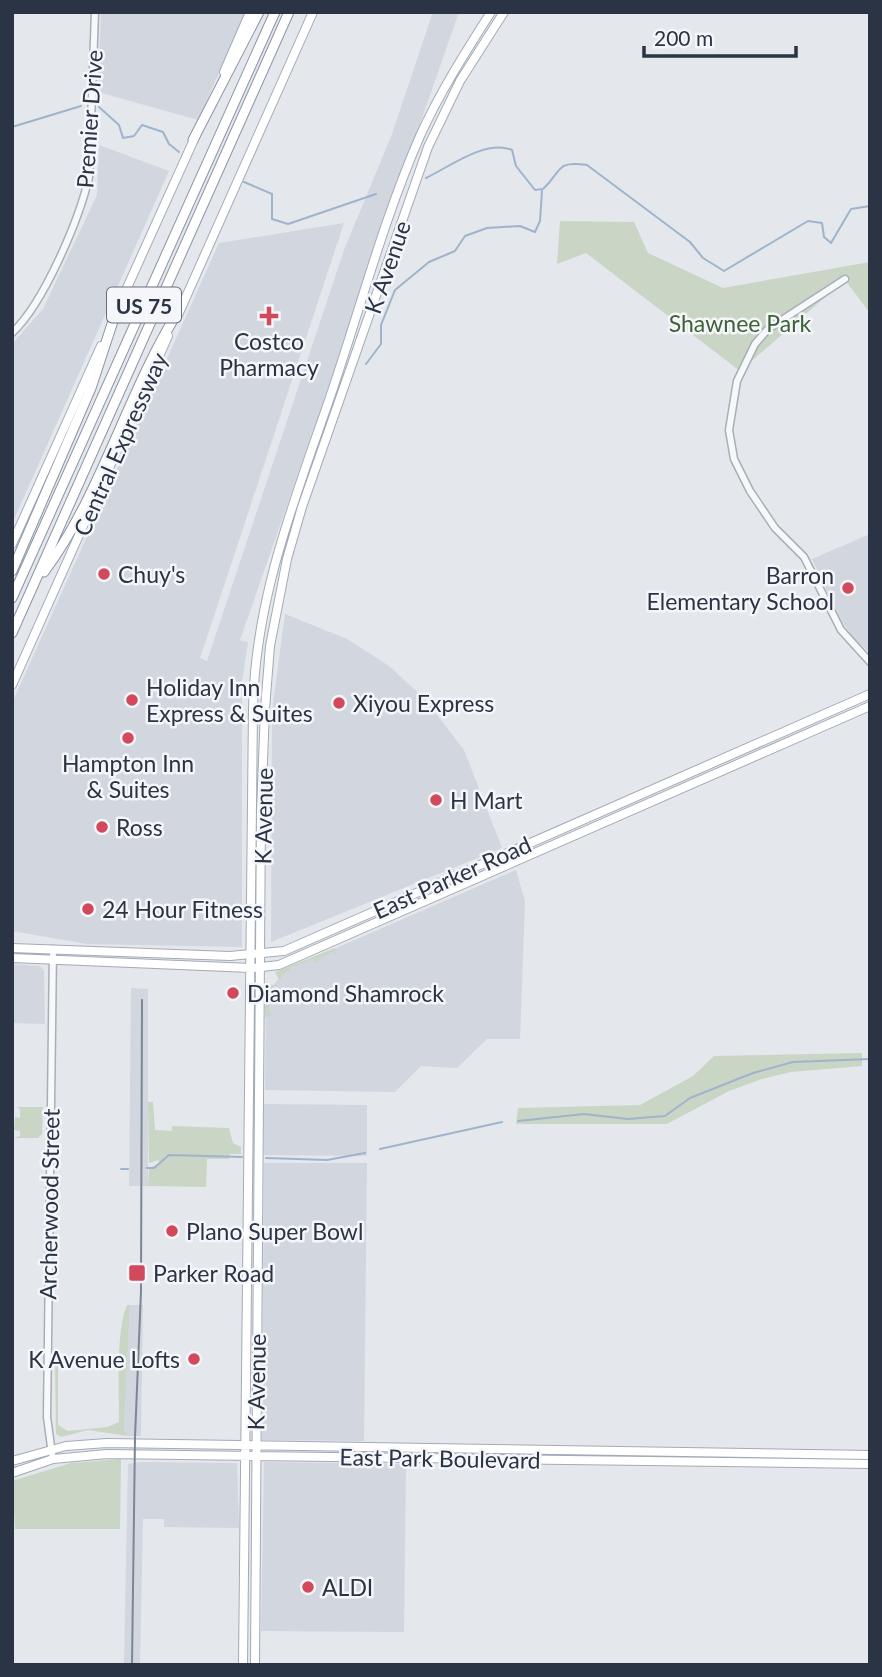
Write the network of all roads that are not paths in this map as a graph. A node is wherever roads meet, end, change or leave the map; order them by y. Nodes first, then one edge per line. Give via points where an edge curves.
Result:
1 (95, 12) edge
2 (250, 12) edge
3 (259, 12) edge
4 (275, 12) edge
5 (289, 12) edge
6 (313, 12) edge
7 (491, 12) edge
8 (504, 12) edge
9 (193, 140) junction
10 (393, 211) junction
11 (405, 215) junction
12 (845, 279) dead end
13 (179, 310) junction
14 (115, 315) junction
15 (12, 333) edge
16 (12, 544) edge
17 (12, 571) edge
18 (34, 585) junction
19 (12, 598) edge
20 (12, 633) edge
21 (26, 654) junction
22 (870, 662) edge
23 (12, 679) edge
24 (12, 685) edge
25 (870, 694) edge
26 (870, 706) edge
27 (253, 708) junction
28 (265, 709) junction
29 (612, 807) junction
30 (257, 813) junction
31 (617, 817) junction
32 (457, 875) junction
33 (461, 886) junction
34 (394, 903) junction
35 (398, 913) junction
36 (332, 930) junction
37 (337, 940) junction
38 (12, 948) edge
39 (53, 949) junction
40 (120, 952) junction
41 (256, 955) junction
42 (12, 958) edge
43 (52, 960) junction
44 (120, 964) junction
45 (256, 968) junction
46 (249, 1172) junction
47 (259, 1172) junction
48 (247, 1240) junction
49 (258, 1240) junction
50 (247, 1320) junction
51 (257, 1320) junction
52 (185, 1444) junction
53 (245, 1446) junction
54 (255, 1446) junction
55 (51, 1449) junction
56 (186, 1455) junction
57 (245, 1455) junction
58 (870, 1455) edge
59 (256, 1456) junction
60 (53, 1460) junction
61 (12, 1461) edge
62 (870, 1464) edge
63 (12, 1473) edge
64 (255, 1572) junction
65 (244, 1573) junction
66 (255, 1625) junction
67 (244, 1626) junction
68 (243, 1665) edge
69 (255, 1665) edge

1 - 15 street, Premier Drive via 85,198 37,303
2 - 9 main road
3 - 9 highway
4 - 19 highway, Central Expressway / US 75
5 - 18 highway, Central Expressway / US 75
6 - 13 main road, Central Expressway
7 - 10 main road, K Avenue via 429,118
8 - 11 main road, K Avenue via 449,101
9 - 14 main road
10 - 11 main road
10 - 27 main road, K Avenue via 276,553 260,628
11 - 28 main road, K Avenue via 287,559 270,646
12 - 22 street via 768,329 755,344 735,388 729,430 734,459 750,491 775,528 804,557 841,630
13 - 18 highway via 144,370 58,554
13 - 21 main road, Central Expressway
14 - 16 main road
14 - 17 highway via 90,388
18 - 20 highway, Central Expressway / US 75
21 - 23 main road
21 - 24 main road, Central Expressway
25 - 29 main road, East Parker Road
26 - 31 main road, East Parker Road
27 - 28 main road
27 - 30 main road, K Avenue
28 - 30 main road, K Avenue
29 - 31 main road
29 - 32 main road, East Parker Road
30 - 41 main road, K Avenue
31 - 33 main road, East Parker Road
32 - 33 main road
32 - 34 main road, East Parker Road
33 - 35 main road, East Parker Road
34 - 35 main road
34 - 36 main road, East Parker Road
35 - 37 main road, East Parker Road
36 - 37 main road
36 - 41 main road, East Parker Road via 285,951
37 - 45 main road, East Parker Road via 287,962
38 - 39 main road, East Parker Road
39 - 40 main road, East Parker Road
39 - 43 street, Archerwood Street
40 - 41 main road, East Parker Road
40 - 44 main road
41 - 45 main road, K Avenue
42 - 43 main road, East Parker Road
43 - 44 main road, East Parker Road
43 - 55 street, Archerwood Street via 47,1417
44 - 45 main road, East Parker Road
45 - 46 main road, K Avenue
45 - 47 main road, K Avenue
46 - 47 main road
46 - 48 main road, K Avenue
47 - 49 main road, K Avenue
48 - 49 main road
48 - 50 main road, K Avenue
49 - 51 main road, K Avenue
50 - 51 main road
50 - 53 main road, K Avenue
51 - 54 main road, K Avenue
52 - 53 main road, East Park Boulevard
52 - 55 main road, East Park Boulevard via 95,1443
52 - 56 main road
53 - 54 main road, East Park Boulevard
53 - 57 main road, K Avenue
54 - 58 main road, East Park Boulevard
54 - 59 main road, K Avenue
55 - 60 street, Archerwood Street
55 - 61 main road, East Park Boulevard
56 - 57 main road, East Park Boulevard
56 - 60 main road, East Park Boulevard via 95,1454
57 - 59 main road, East Park Boulevard
57 - 65 main road, K Avenue
59 - 62 main road, East Park Boulevard
59 - 64 main road, K Avenue
60 - 63 main road, East Park Boulevard
64 - 65 main road
64 - 66 main road, K Avenue
65 - 67 main road, K Avenue
66 - 67 main road
66 - 69 main road, K Avenue
67 - 68 main road, K Avenue

